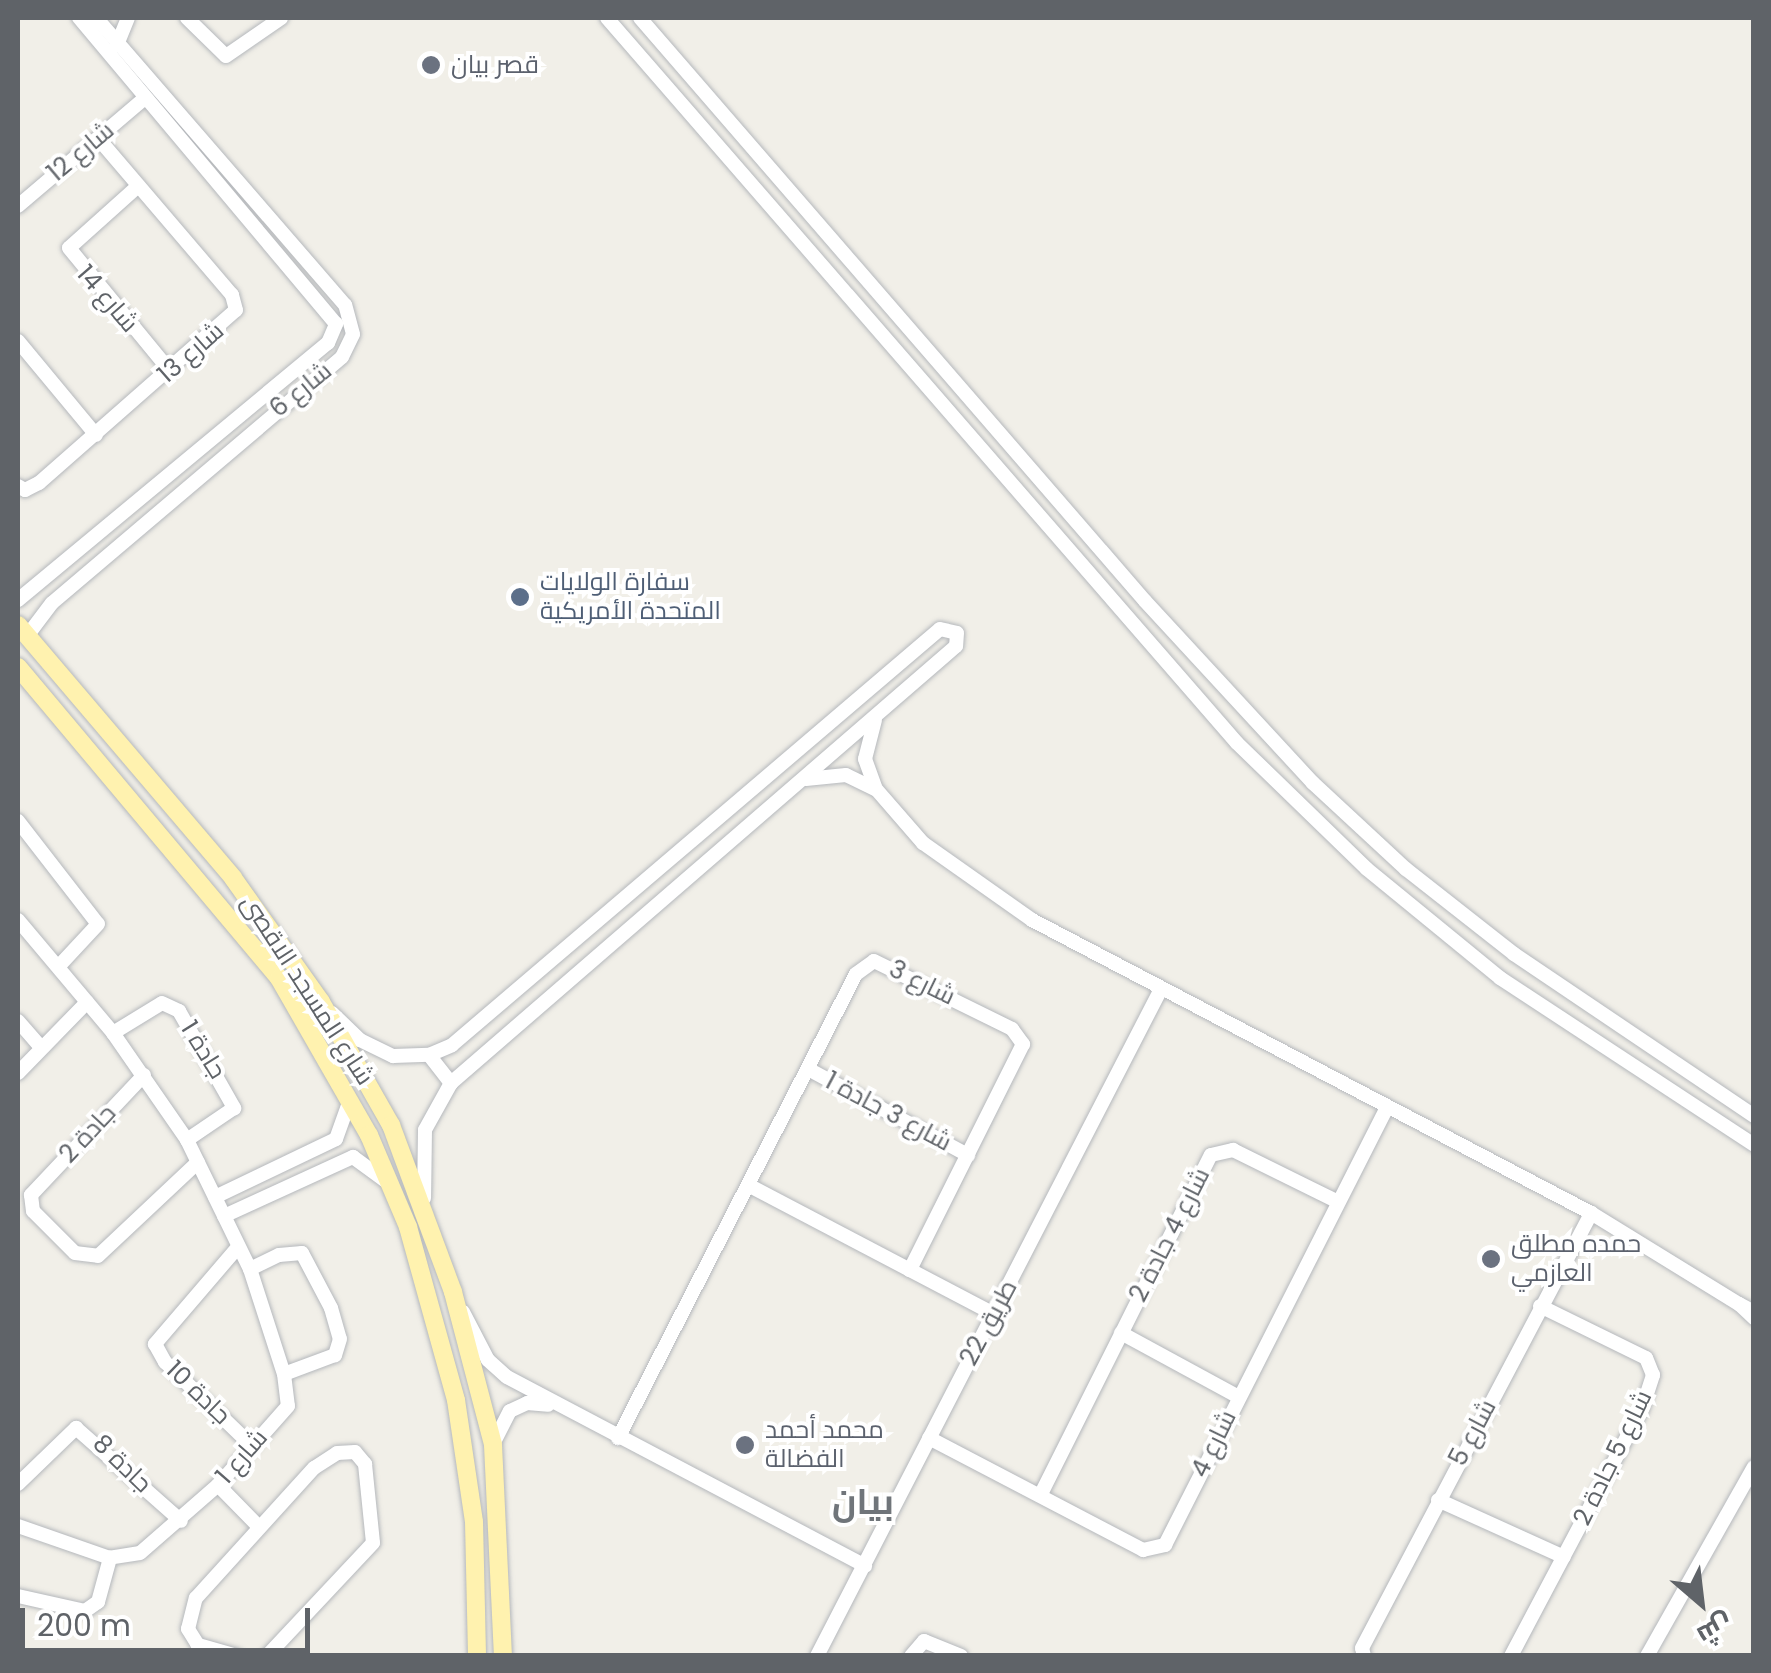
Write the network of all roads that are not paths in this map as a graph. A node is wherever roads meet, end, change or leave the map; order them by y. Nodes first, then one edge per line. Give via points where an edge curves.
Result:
1 (79, 18) edge
2 (126, 18) edge
3 (187, 18) edge
4 (282, 18) edge
5 (607, 18) edge
6 (640, 18) edge
7 (97, 19) edge
8 (117, 44) junction
9 (145, 98) junction
10 (98, 138) junction
11 (137, 188) junction
12 (18, 206) edge
13 (307, 274) junction
14 (18, 341) edge
15 (170, 371) junction
16 (96, 434) junction
17 (18, 486) edge
18 (52, 574) junction
19 (67, 590) junction
20 (18, 600) edge
21 (22, 631) edge
22 (20, 669) edge
23 (883, 709) junction
24 (96, 718) junction
25 (796, 785) junction
26 (876, 789) junction
27 (18, 820) edge
28 (664, 863) junction
29 (191, 868) junction
30 (682, 883) junction
31 (249, 900) junction
32 (18, 920) edge
33 (59, 966) junction
34 (1160, 991) junction
35 (87, 1002) junction
36 (321, 1002) junction
37 (18, 1021) edge
38 (113, 1033) junction
39 (42, 1047) junction
40 (429, 1055) junction
41 (808, 1069) junction
42 (18, 1072) edge
43 (144, 1075) junction
44 (451, 1083) junction
45 (350, 1100) junction
46 (1387, 1108) junction
47 (1754, 1116) edge
48 (187, 1140) junction
49 (1754, 1145) edge
50 (968, 1155) junction
51 (198, 1162) junction
52 (391, 1186) junction
53 (750, 1186) junction
54 (215, 1197) junction
55 (1338, 1202) junction
56 (426, 1209) junction
57 (1590, 1213) junction
58 (224, 1216) junction
59 (238, 1246) junction
60 (250, 1270) junction
61 (910, 1270) junction
62 (453, 1292) junction
63 (1540, 1306) junction
64 (1749, 1312) edge
65 (994, 1314) junction
66 (1121, 1333) junction
67 (284, 1374) junction
68 (1237, 1396) junction
69 (560, 1408) junction
70 (618, 1438) junction
71 (928, 1438) junction
72 (251, 1445) junction
73 (493, 1445) junction
74 (1754, 1467) edge
75 (1754, 1475) edge
76 (18, 1484) edge
77 (218, 1484) junction
78 (1040, 1494) junction
79 (1737, 1496) junction
80 (1438, 1500) junction
81 (181, 1521) junction
82 (474, 1522) junction
83 (498, 1525) junction
84 (18, 1526) edge
85 (259, 1526) junction
86 (1564, 1557) junction
87 (110, 1558) junction
88 (865, 1566) junction
89 (476, 1575) junction
90 (18, 1596) edge
91 (238, 1656) edge
92 (267, 1656) edge
93 (468, 1656) edge
94 (477, 1656) edge
95 (503, 1656) edge
96 (817, 1656) edge
97 (911, 1656) edge
98 (962, 1656) edge
99 (1364, 1656) edge
100 (1511, 1656) edge
101 (1648, 1656) edge

1 - 9 street, شارع 6
2 - 7 street
2 - 8 street
3 - 4 street via 226,56
5 - 49 street via 1238,743 1368,869 1500,978
6 - 47 street via 1146,602 1314,783 1514,954
7 - 8 street, شارع 6
8 - 13 street, شارع 6
9 - 10 street, شارع 12
9 - 13 street, شارع 6
10 - 11 street, شارع 13
10 - 12 street, شارع 12
11 - 15 street, شارع 13 via 232,295 236,310
11 - 15 street, شارع 14 via 69,248
13 - 18 street, شارع 6 via 334,318 331,339
13 - 19 street, شارع 6 via 350,316 352,334 342,357
14 - 16 street
15 - 16 street, شارع 13
16 - 17 street, شارع 13 via 39,483
18 - 19 street
18 - 20 street, شارع 6
19 - 21 street, شارع 6
21 - 24 main road, شارع المسجد الاقصى
22 - 24 main road via 48,687 82,727
22 - 29 main road, شارع المسجد الاقصى
23 - 25 street
23 - 26 street via 865,747
23 - 28 street via 956,646 954,629 940,629
24 - 31 main road, شارع المسجد الاقصى
25 - 26 street via 835,774
25 - 30 street
26 - 34 street via 922,843 1017,910
27 - 33 street via 98,924
28 - 30 street
28 - 40 street via 452,1044
29 - 31 main road via 206,861
29 - 45 main road, شارع المسجد الاقصى via 279,978
30 - 44 street
31 - 36 main road, شارع المسجد الاقصى
32 - 33 street, شارع 1
33 - 35 street, شارع 1
34 - 46 street
34 - 65 street, طريق 22
35 - 38 street, شارع 1
35 - 39 street
36 - 40 street via 370,1047 393,1056
36 - 56 main road, شارع المسجد الاقصى via 391,1125
37 - 39 street
38 - 43 street, شارع 1
38 - 48 street, جادة 1 via 162,1003 180,1011 234,1108
39 - 42 street
40 - 44 street
41 - 50 street, شارع 3 جادة 1
41 - 50 street, شارع 3 via 856,974 874,960 1012,1028 1023,1044 1022,1057
41 - 53 street, شارع 3
43 - 48 street, شارع 1
43 - 51 street, جادة 2 via 31,1195 33,1211 74,1252 98,1256
44 - 56 street via 422,1144
45 - 52 main road, شارع المسجد الاقصى
45 - 54 street via 336,1139
46 - 55 street, شارع 4
46 - 57 street
48 - 51 street, شارع 1
50 - 61 street, شارع 3
51 - 54 street, شارع 1
52 - 58 street via 353,1158
52 - 82 main road, شارع المسجد الاقصى via 441,1330
53 - 61 street
53 - 70 street, شارع 3
54 - 58 street, شارع 1
55 - 66 street, شارع 4 جادة 2 via 1233,1150 1212,1155
55 - 68 street, شارع 4
56 - 62 main road, شارع المسجد الاقصى
57 - 63 street, شارع 5
57 - 64 street
58 - 59 street, شارع 1
59 - 60 street, شارع 1
59 - 72 street, جادة 10 via 156,1344 165,1362
60 - 67 street, شارع 1
60 - 67 street via 278,1255 302,1253 331,1308 340,1339 335,1355
61 - 65 street
62 - 69 street via 493,1366
62 - 73 main road, شارع المسجد الاقصى
63 - 80 street, شارع 5
63 - 86 street, شارع 5 جادة 2 via 1646,1358 1653,1375 1642,1410
65 - 71 street, طريق 22
66 - 68 street, شارع 4 جادة 2
66 - 78 street, شارع 4 جادة 2
67 - 72 street, شارع 1 via 288,1406
68 - 78 street, شارع 4 via 1156,1552
69 - 70 street
69 - 73 street via 518,1405 504,1417
70 - 88 street
71 - 78 street, شارع 4
71 - 88 street, طريق 22
72 - 77 street, شارع 1
73 - 83 main road, شارع المسجد الاقصى
74 - 79 street
75 - 79 street
76 - 81 street, جادة 8 via 76,1428
77 - 81 street, شارع 1
77 - 85 street
79 - 101 street
80 - 86 street, شارع 5 جادة 2
80 - 99 street, شارع 5 via 1362,1648
81 - 87 street, شارع 1 via 140,1554
82 - 83 main road via 486,1534
82 - 89 main road, شارع المسجد الاقصى
83 - 95 main road, شارع المسجد الاقصى
84 - 87 street
85 - 91 street via 196,1598 188,1621 198,1645
85 - 92 street via 325,1458 347,1450 361,1457 373,1543
86 - 100 street, شارع 5 جادة 2
87 - 90 street via 98,1602 85,1611
88 - 96 street, طريق 22
89 - 93 main road
89 - 94 main road, شارع المسجد الاقصى
97 - 98 street via 924,1641

